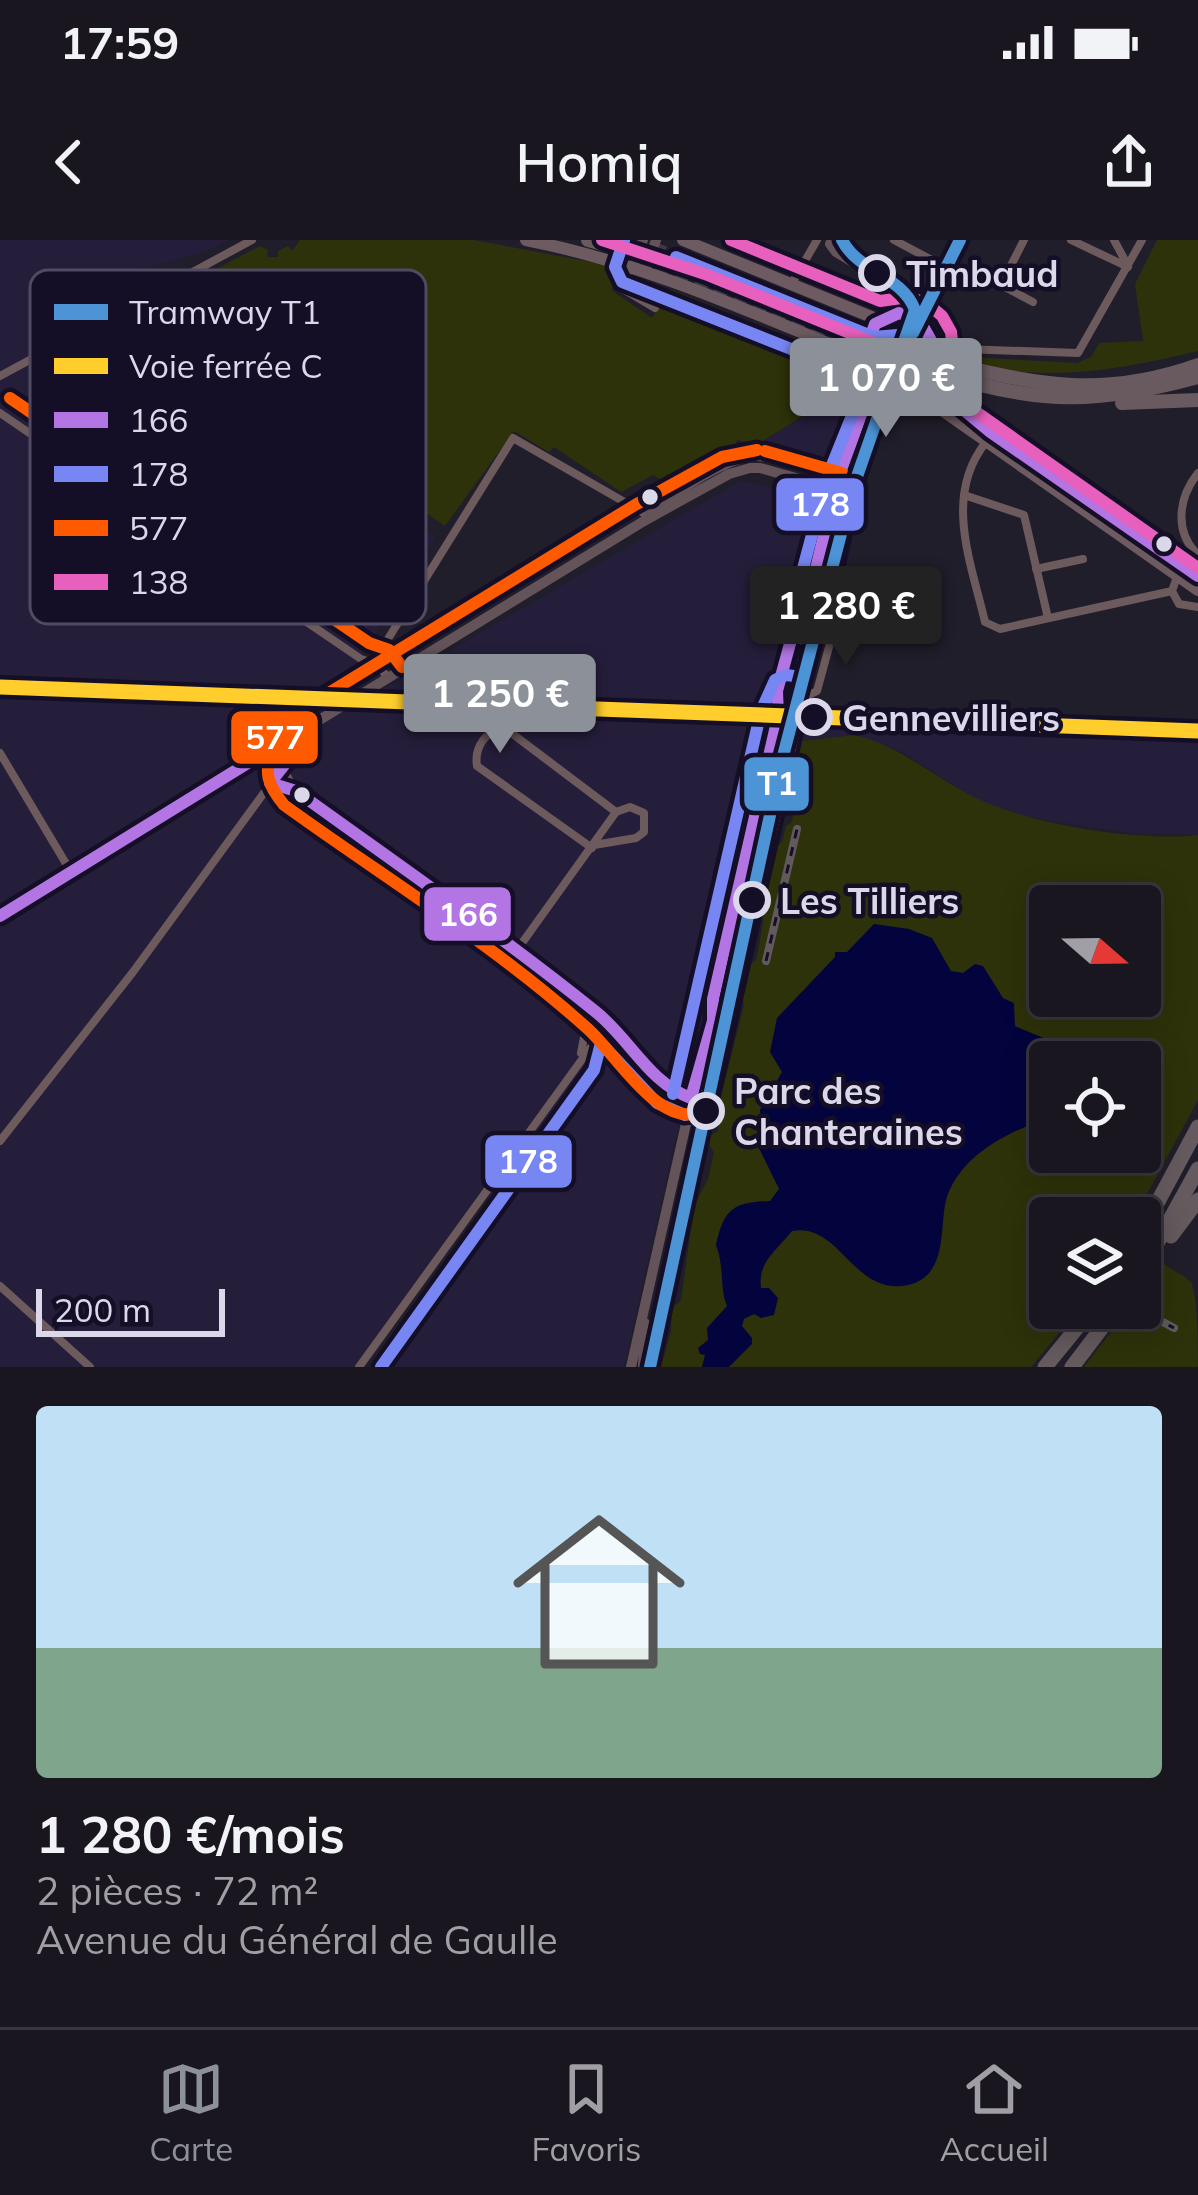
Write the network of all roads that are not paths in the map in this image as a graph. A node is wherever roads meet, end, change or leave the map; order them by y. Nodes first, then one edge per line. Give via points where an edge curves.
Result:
1 (252, 240) edge
2 (526, 240) edge
3 (588, 240) edge
4 (643, 240) edge
5 (656, 240) edge
6 (683, 240) edge
7 (894, 240) edge
8 (957, 240) edge
9 (1024, 240) edge
10 (1072, 240) edge
11 (1142, 240) edge
12 (825, 241) edge
13 (1115, 244) edge
14 (618, 248) dead end
15 (1105, 258) junction
16 (943, 266) junction
17 (1124, 267) junction
18 (196, 270) edge
19 (639, 270) junction
20 (791, 285) junction
21 (1033, 302) dead end
22 (655, 308) dead end
23 (896, 314) junction
24 (917, 318) junction
25 (879, 320) junction
26 (935, 348) junction
27 (866, 359) junction
28 (30, 360) edge
29 (1198, 361) edge
30 (0, 376) edge
31 (923, 376) junction
32 (880, 377) junction
33 (1198, 377) edge
34 (905, 384) junction
35 (1057, 399) junction
36 (1198, 400) edge
37 (0, 413) edge
38 (30, 433) edge
39 (986, 442) junction
40 (1195, 477) edge
41 (840, 485) junction
42 (964, 495) junction
43 (643, 520) junction
44 (1198, 555) edge
45 (1083, 559) dead end
46 (1036, 569) junction
47 (1181, 570) junction
48 (1198, 576) edge
49 (426, 577) edge
50 (1198, 590) edge
51 (1172, 591) junction
52 (1198, 607) edge
53 (1048, 617) junction
54 (313, 624) edge
55 (397, 624) edge
56 (826, 628) dead end
57 (372, 664) junction
58 (388, 678) junction
59 (376, 685) junction
60 (806, 696) dead end
61 (290, 737) junction
62 (274, 747) junction
63 (0, 754) edge
64 (283, 766) junction
65 (270, 783) junction
66 (296, 791) junction
67 (616, 812) junction
68 (593, 847) junction
69 (71, 872) junction
70 (0, 916) edge
71 (517, 950) junction
72 (577, 997) junction
73 (602, 1017) junction
74 (586, 1027) junction
75 (618, 1034) junction
76 (599, 1036) junction
77 (579, 1060) junction
78 (691, 1098) junction
79 (1198, 1126) edge
80 (0, 1141) edge
81 (1198, 1169) edge
82 (1160, 1197) edge
83 (1198, 1200) edge
84 (1161, 1236) edge
85 (1161, 1254) edge
86 (0, 1286) edge
87 (643, 1314) junction
88 (1076, 1329) edge
89 (1101, 1329) edge
90 (90, 1367) edge
91 (359, 1367) edge
92 (631, 1367) edge
93 (643, 1367) edge
94 (1045, 1367) edge
95 (1072, 1367) edge

1 - 18 street
2 - 19 main road
3 - 14 highway
4 - 19 main road
5 - 19 main road
6 - 20 main road
7 - 16 street
8 - 16 main road
9 - 21 street via 1001,285
10 - 15 street
11 - 17 street
12 - 20 street
12 - 23 main road via 892,286
13 - 15 street
13 - 17 street
15 - 17 street
16 - 24 main road
17 - 26 street via 1078,353
19 - 22 street via 618,286
19 - 27 main road
20 - 25 main road
23 - 24 main road
23 - 25 main road
24 - 26 main road
25 - 27 main road
26 - 31 main road
27 - 32 main road
28 - 30 street
29 - 35 highway via 1141,381 1090,386 944,368 990,389
31 - 34 main road
31 - 47 main road
32 - 34 main road
32 - 41 main road
33 - 35 highway via 1122,395
34 - 39 main road
35 - 36 highway
37 - 38 street
39 - 42 street
39 - 47 main road
40 - 44 street via 1182,529
41 - 43 main road via 759,456 742,459
41 - 78 main road via 782,692
42 - 46 street via 1024,515
42 - 53 street via 960,519 985,620 1000,629
43 - 49 street via 513,438
43 - 58 main road
44 - 47 street
45 - 46 street
46 - 53 street
47 - 48 main road
47 - 50 main road
47 - 51 street
51 - 52 street via 1179,604
51 - 53 street
54 - 57 street
55 - 57 street
56 - 60 street via 832,634 818,691
57 - 58 street
57 - 59 street
58 - 59 main road
59 - 61 main road
61 - 62 main road
61 - 64 street
62 - 64 street
62 - 69 main road
63 - 69 street
64 - 65 street
64 - 66 street
65 - 66 street
65 - 80 street
66 - 71 street
67 - 68 street
67 - 68 street via 638,809 644,832
67 - 68 street via 506,729 484,738 477,766
68 - 71 street
69 - 70 main road
71 - 72 street
72 - 73 street
72 - 74 street
73 - 74 street
73 - 75 street
73 - 76 street
74 - 77 street
75 - 76 street
75 - 78 street via 669,1090
76 - 77 street
77 - 91 street
78 - 87 main road
79 - 82 highway
81 - 84 highway
83 - 85 highway
86 - 90 street
87 - 92 main road
87 - 93 main road
88 - 94 highway
89 - 95 highway

